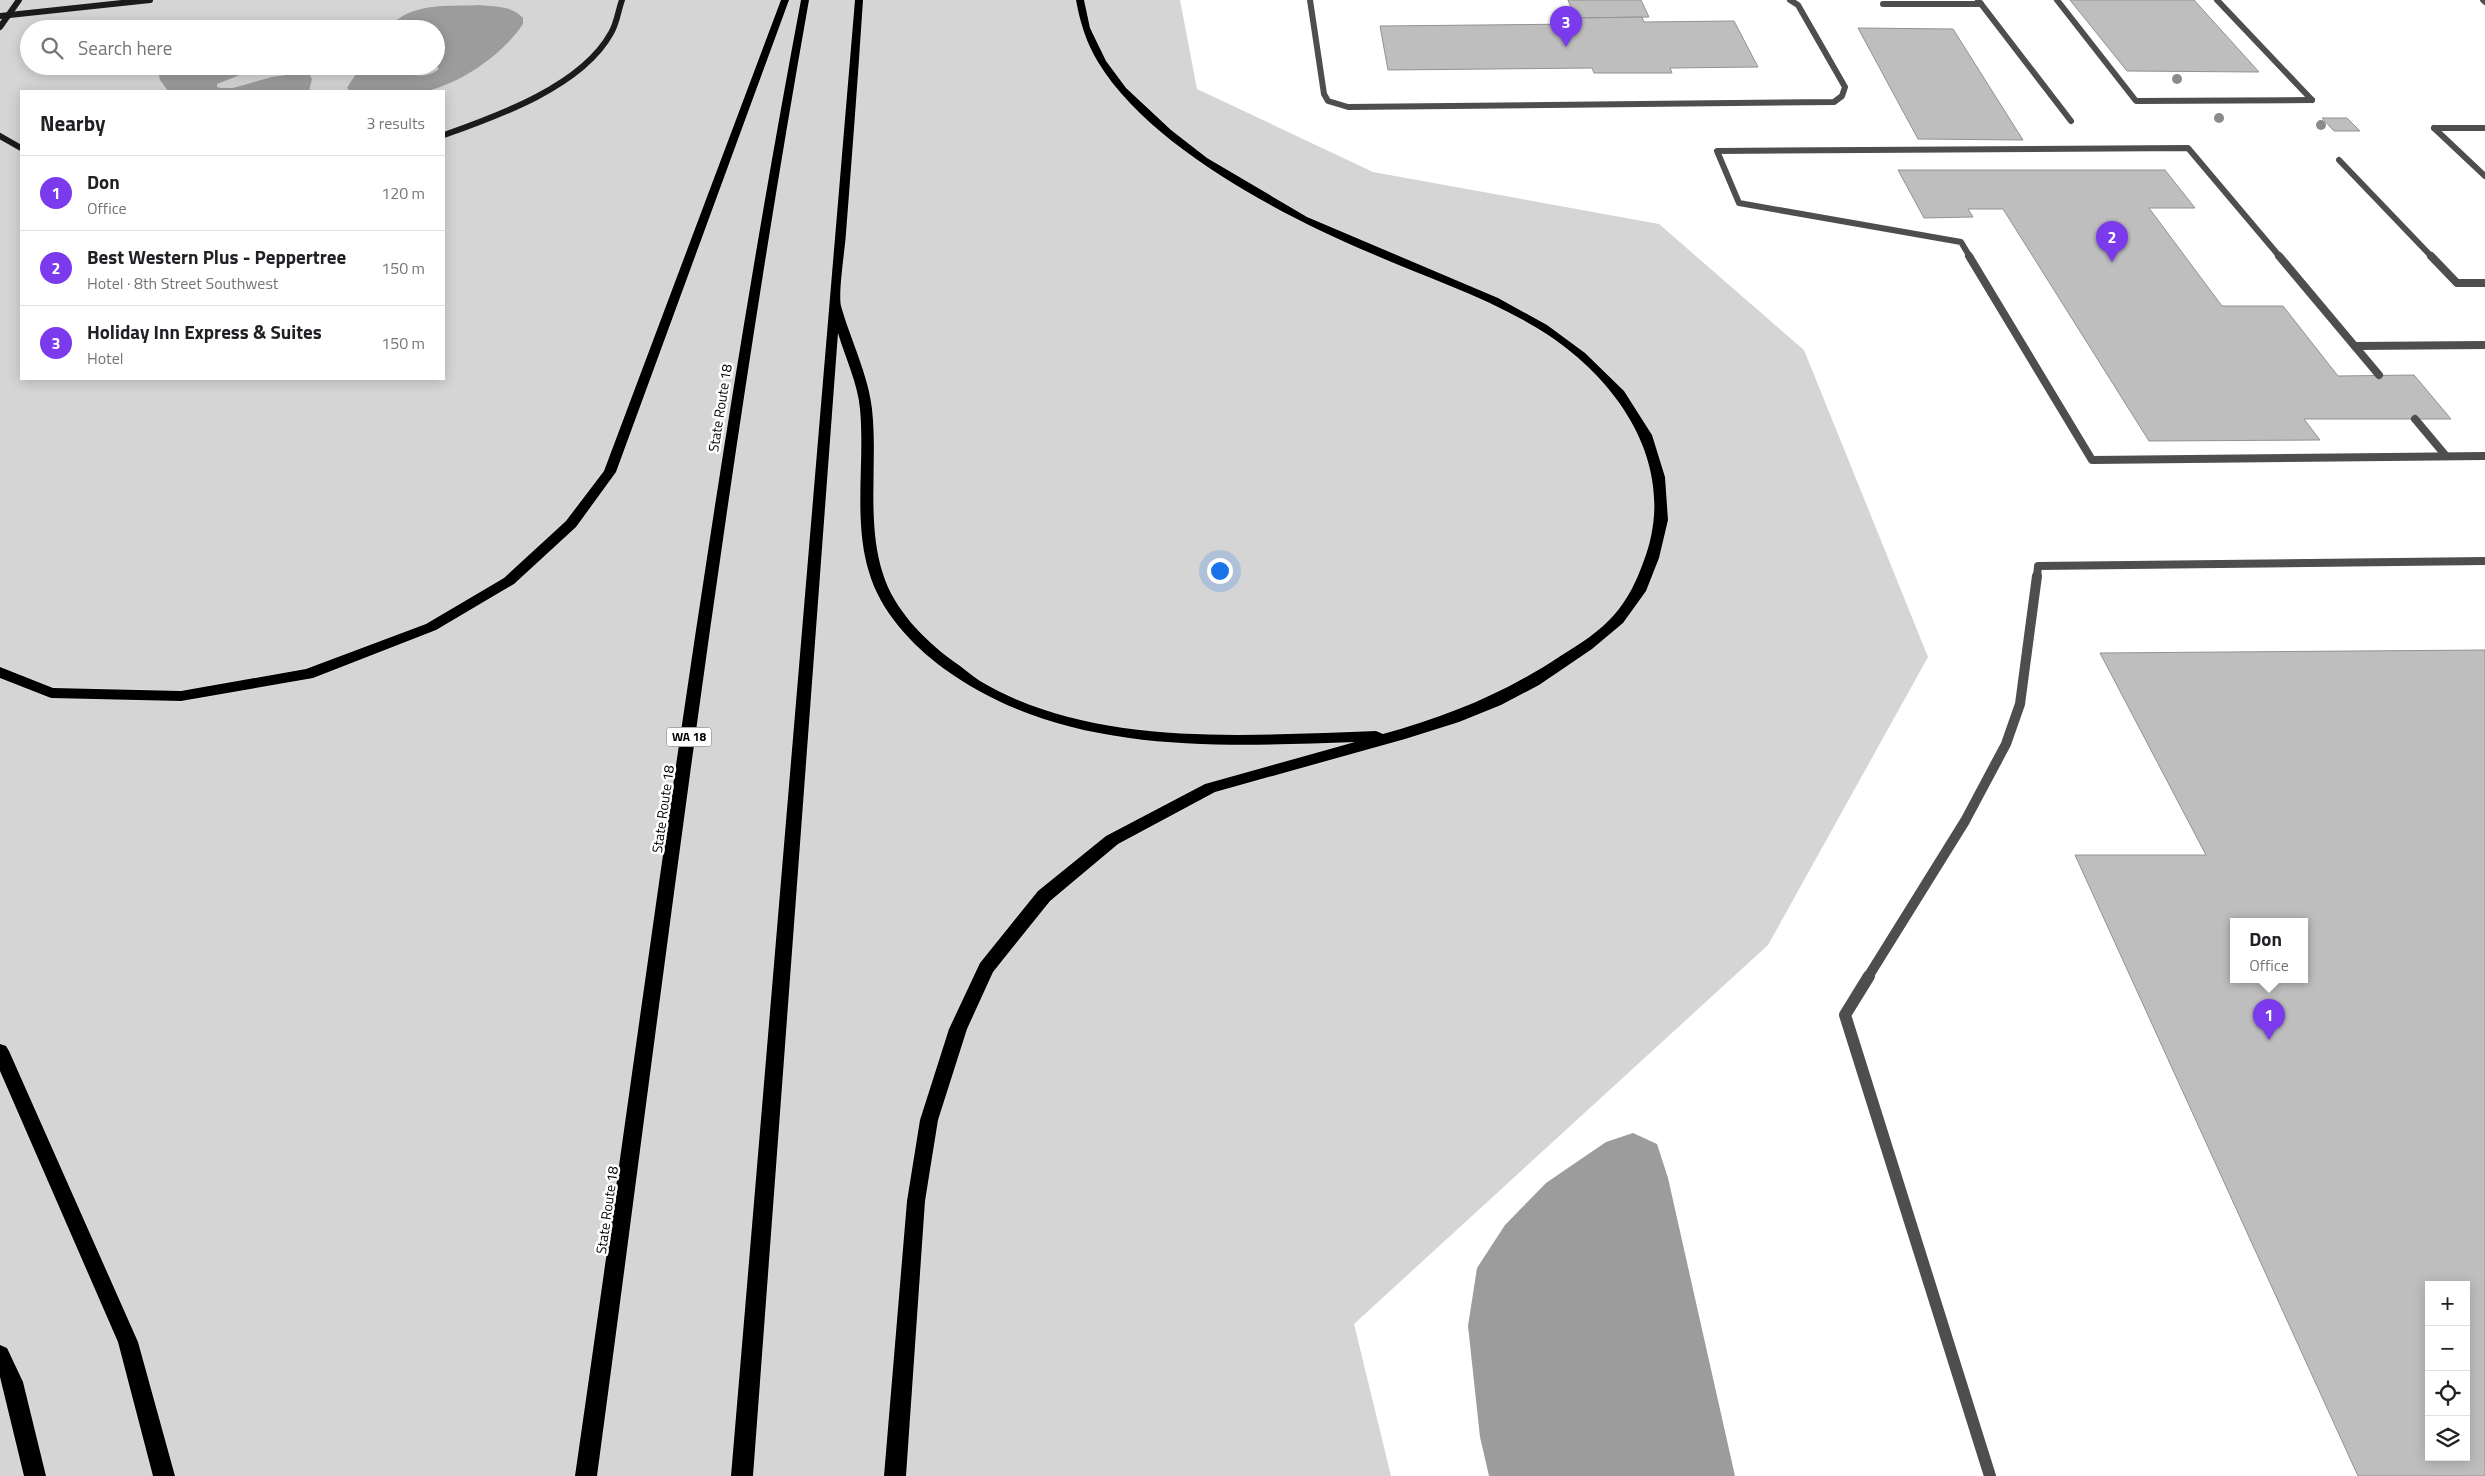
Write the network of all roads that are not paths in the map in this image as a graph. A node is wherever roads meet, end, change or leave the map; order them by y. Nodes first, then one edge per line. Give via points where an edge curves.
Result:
1 (19, 0) edge
2 (150, 0) edge
3 (614, 0) edge
4 (622, 0) edge
5 (785, 0) edge
6 (805, 0) edge
7 (859, 0) edge
8 (1080, 0) edge
9 (1310, 0) edge
10 (1790, 0) edge
11 (2057, 0) edge
12 (2217, 0) edge
13 (1980, 2) edge
14 (1883, 4) dead end
15 (618, 10) junction
16 (0, 16) edge
17 (0, 27) edge
18 (2071, 121) dead end
19 (2485, 128) edge
20 (445, 134) edge
21 (0, 136) edge
22 (20, 147) edge
23 (2339, 160) dead end
24 (2485, 176) edge
25 (2485, 283) edge
26 (834, 298) junction
27 (2485, 345) edge
28 (2355, 346) junction
29 (2378, 375) dead end
30 (2415, 419) dead end
31 (2446, 456) junction
32 (2485, 456) edge
33 (2485, 561) edge
34 (0, 672) edge
35 (1400, 736) junction
36 (0, 1051) edge
37 (0, 1355) edge
38 (35, 1476) edge
39 (164, 1476) edge
40 (586, 1476) edge
41 (742, 1476) edge
42 (895, 1476) edge
43 (1990, 1476) edge

1 - 17 main road, bridge
2 - 16 main road
3 - 15 main road
4 - 15 main road
5 - 34 highway via 610,472 571,524 509,581 431,628 308,674 181,696 52,693
6 - 40 highway, State Route 18 / WA 18 via 770,192 719,524
7 - 26 highway
8 - 35 highway via 1086,28 1102,61 1123,90 1196,154 1303,219 1494,300 1543,327 1581,355 1620,394 1646,435 1659,478 1661,520 1652,558 1639,591 1618,620 1557,666 1496,701
9 - 10 lane via 1324,94 1328,101 1348,107 1834,102 1842,96 1845,87 1798,5
11 - 12 lane via 2136,100 2312,100
13 - 14 lane
13 - 18 lane
15 - 20 main road via 611,33 598,51 573,72 547,90 510,108 474,125
19 - 24 lane via 2434,128
21 - 22 main road
23 - 25 lane via 2457,283
26 - 35 highway via 866,407 868,527 876,573 913,636 952,671 992,693 1032,709 1124,734 1188,739
26 - 41 highway via 796,824
27 - 28 lane
28 - 29 lane
28 - 31 lane via 2188,148 1718,152 1739,202 1962,242 2092,460
30 - 31 lane
31 - 32 lane
33 - 43 lane via 2038,566 2020,704 2006,744 1965,821 1845,1015
35 - 42 highway via 1210,788 1112,840 1044,896 986,968 958,1029 929,1120 916,1201
36 - 39 highway via 128,1342
37 - 38 highway via 12,1382

